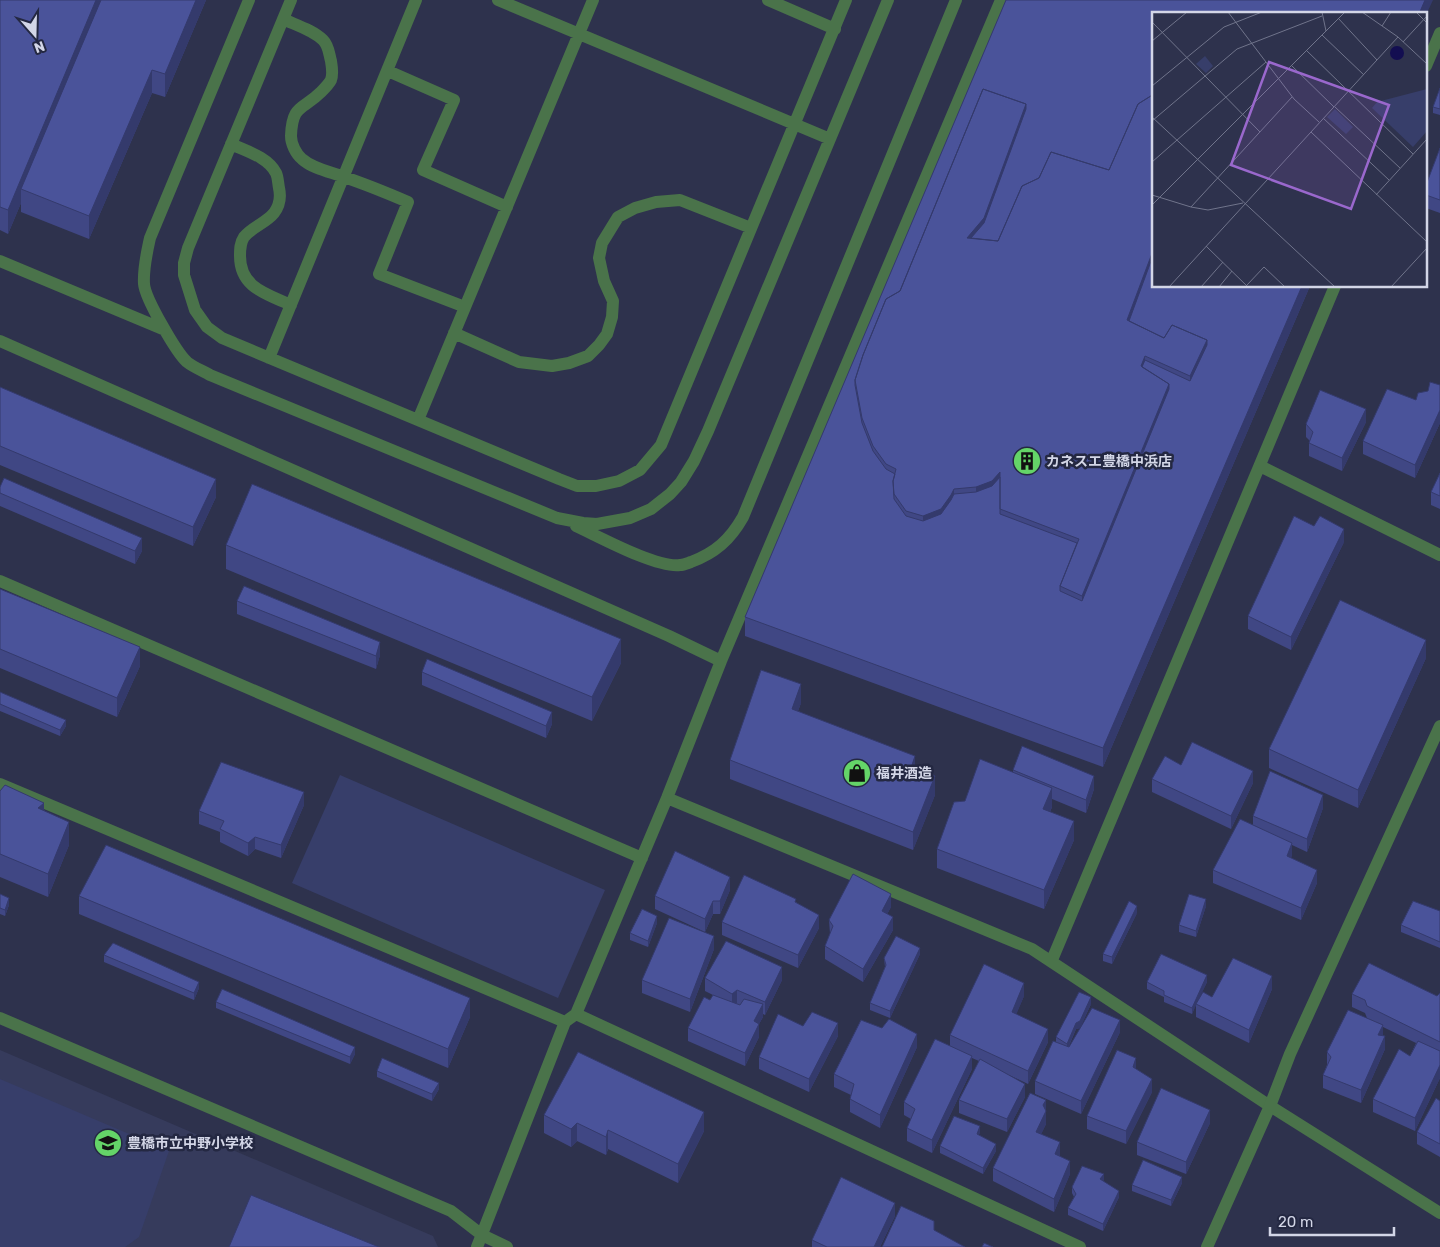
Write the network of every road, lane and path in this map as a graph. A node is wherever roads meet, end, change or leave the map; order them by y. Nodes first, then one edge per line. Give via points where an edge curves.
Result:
1 (249, 0) edge
2 (291, 0) edge
3 (416, 0) edge
4 (498, 0) edge
5 (593, 0) edge
6 (768, 0) edge
7 (846, 0) edge
8 (888, 0) edge
9 (956, 0) edge
10 (1001, 0) edge
11 (283, 20) junction
12 (835, 29) junction
13 (578, 33) junction
14 (1440, 33) edge
15 (1428, 61) edge
16 (388, 71) junction
17 (794, 124) junction
18 (830, 139) junction
19 (231, 144) junction
20 (345, 177) junction
21 (507, 206) junction
22 (751, 228) junction
23 (0, 261) edge
24 (1334, 288) edge
25 (291, 305) junction
26 (465, 307) junction
27 (165, 330) junction
28 (454, 333) junction
29 (0, 342) edge
30 (270, 358) junction
31 (418, 420) junction
32 (1260, 466) junction
33 (557, 518) junction
34 (1440, 555) edge
35 (0, 581) edge
36 (721, 661) junction
37 (1440, 726) edge
38 (0, 784) edge
39 (667, 798) junction
40 (642, 858) junction
41 (1052, 960) junction
42 (0, 1018) edge
43 (571, 1018) junction
44 (1270, 1106) junction
45 (1440, 1213) edge
46 (479, 1241) edge
47 (507, 1247) edge
48 (1080, 1247) edge
49 (1207, 1247) edge

1 - 27 street via 150,238 144,285
2 - 11 street
3 - 16 street
4 - 13 street
5 - 13 street
6 - 12 street
7 - 12 street
8 - 18 street
9 - 33 street via 735,531 718,548 681,566 648,559
10 - 36 street
11 - 19 street
11 - 20 street via 324,41 329,49 332,68 331,79 325,88 296,113 291,139 295,150 302,160 313,166
12 - 17 street
13 - 17 street
13 - 21 street
14 - 15 street
16 - 20 street
16 - 21 street via 454,100 424,170
17 - 18 street
17 - 22 street
18 - 33 street via 708,431 681,482 670,494 630,518 597,524
19 - 25 street via 263,159 272,167 277,174 280,192 280,205 273,214 244,238 240,265 250,284
19 - 30 street via 188,248 184,275 195,310 207,327 222,338
20 - 25 street
20 - 26 street via 408,202 379,274
21 - 26 street
22 - 28 street via 680,200 656,202 618,217 602,243 599,258 613,301 612,318 607,334 588,356 552,366 519,362
22 - 31 street via 661,446 640,470 619,481 577,486
23 - 27 street
24 - 32 street
25 - 30 street
26 - 28 street
27 - 33 street via 186,361 210,375
28 - 31 street
29 - 36 street
30 - 31 street
32 - 34 street
32 - 41 street
35 - 40 street
36 - 39 street
37 - 44 street via 1290,1054
38 - 43 street
39 - 40 street
39 - 41 street via 1032,948
40 - 43 street
41 - 44 street
42 - 46 street via 451,1211
43 - 46 street
43 - 48 street
44 - 45 street
44 - 49 street
46 - 47 street

